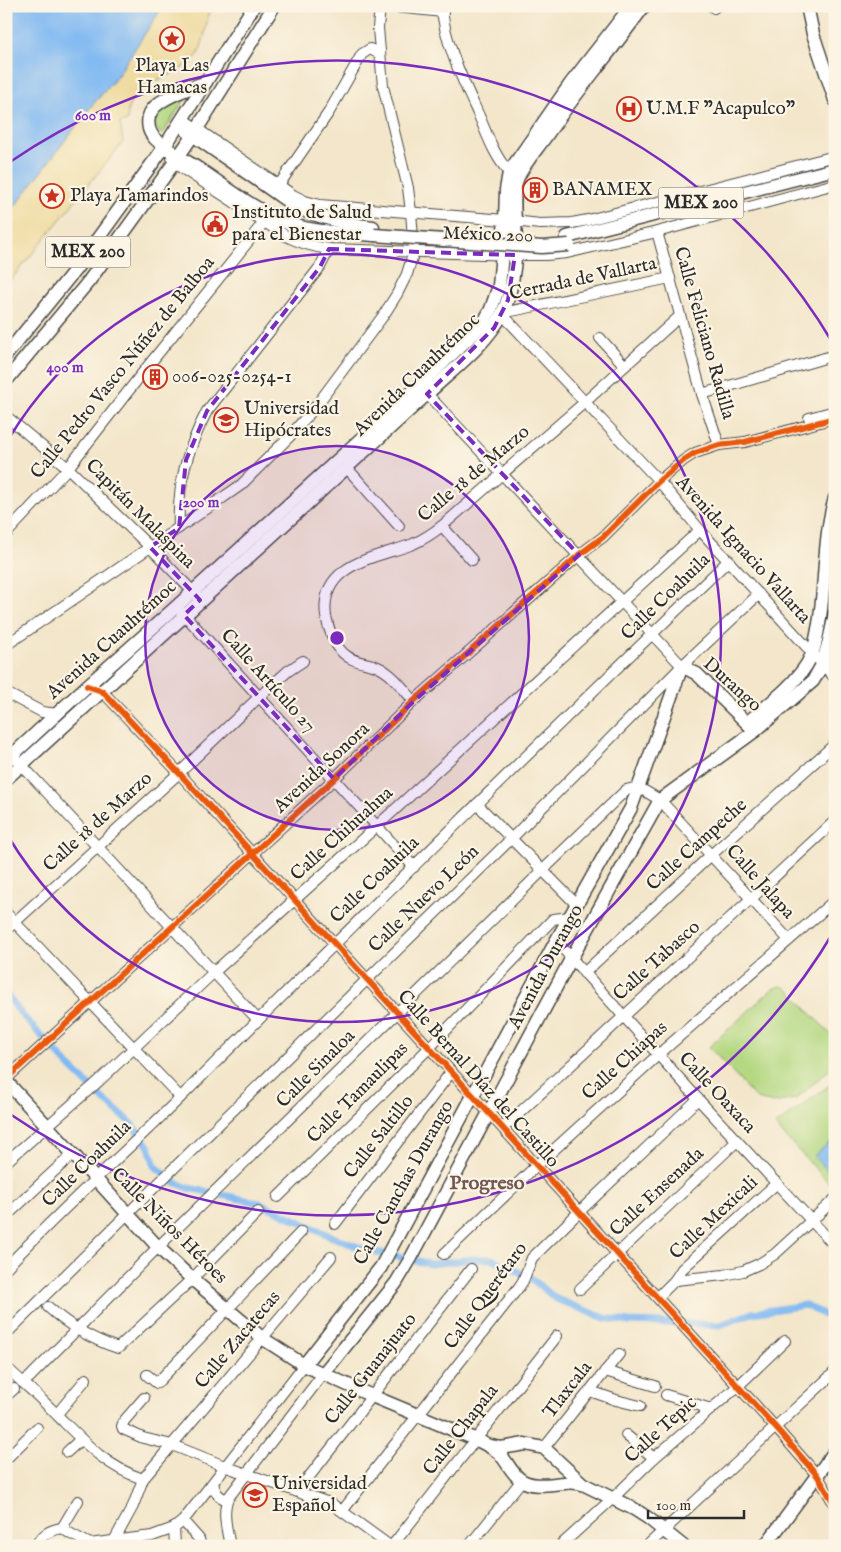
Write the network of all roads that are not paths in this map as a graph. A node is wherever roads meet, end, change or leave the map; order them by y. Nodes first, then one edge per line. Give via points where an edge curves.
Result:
1 (254, 6) edge
2 (274, 6) edge
3 (380, 6) edge
4 (386, 6) edge
5 (631, 6) edge
6 (644, 6) edge
7 (807, 6) edge
8 (442, 9) edge
9 (380, 54) junction
10 (830, 71) edge
11 (206, 82) junction
12 (835, 100) edge
13 (181, 122) junction
14 (196, 131) junction
15 (165, 146) junction
16 (835, 156) edge
17 (176, 159) junction
18 (835, 168) edge
19 (509, 172) junction
20 (835, 177) edge
21 (835, 184) edge
22 (279, 185) junction
23 (411, 212) junction
24 (511, 220) junction
25 (264, 222) junction
26 (373, 231) junction
27 (657, 232) junction
28 (568, 241) junction
29 (329, 249) junction
30 (414, 251) junction
31 (509, 255) junction
32 (670, 278) junction
33 (502, 313) junction
34 (680, 316) junction
35 (600, 338) dead end
36 (6, 355) edge
37 (835, 355) edge
38 (625, 366) junction
39 (6, 381) edge
40 (428, 394) junction
41 (702, 394) junction
42 (585, 402) junction
43 (835, 411) edge
44 (6, 416) edge
45 (835, 418) edge
46 (799, 424) junction
47 (723, 444) junction
48 (68, 468) junction
49 (347, 468) junction
50 (502, 474) junction
51 (659, 481) junction
52 (835, 498) edge
53 (399, 526) dead end
54 (442, 526) junction
55 (179, 528) junction
56 (700, 530) junction
57 (6, 534) edge
58 (150, 547) junction
59 (579, 555) junction
60 (472, 560) dead end
61 (729, 560) junction
62 (759, 594) junction
63 (196, 596) junction
64 (623, 602) junction
65 (180, 611) junction
66 (835, 614) edge
67 (652, 634) junction
68 (6, 645) edge
69 (813, 655) junction
70 (304, 661) dead end
71 (822, 665) junction
72 (682, 666) junction
73 (835, 678) edge
74 (87, 686) junction
75 (102, 691) junction
76 (6, 693) edge
77 (259, 697) junction
78 (414, 701) junction
79 (58, 714) junction
80 (751, 727) junction
81 (835, 744) edge
82 (13, 761) edge
83 (179, 773) junction
84 (6, 779) edge
85 (334, 779) junction
86 (638, 787) junction
87 (660, 800) junction
88 (477, 804) junction
89 (835, 821) edge
90 (377, 826) junction
91 (511, 839) junction
92 (96, 847) junction
93 (252, 853) junction
94 (711, 855) junction
95 (414, 867) junction
96 (542, 871) junction
97 (751, 899) junction
98 (294, 900) junction
99 (835, 900) edge
100 (577, 905) junction
101 (6, 913) edge
102 (571, 917) junction
103 (15, 922) junction
104 (172, 928) junction
105 (6, 930) edge
106 (789, 940) junction
107 (556, 942) junction
108 (335, 944) junction
109 (571, 959) junction
110 (213, 973) junction
111 (584, 973) junction
112 (366, 980) junction
113 (91, 1001) junction
114 (397, 1013) junction
115 (623, 1016) junction
116 (258, 1020) junction
117 (134, 1048) junction
118 (429, 1048) junction
119 (658, 1055) junction
120 (451, 1072) junction
121 (6, 1080) edge
122 (474, 1096) junction
123 (180, 1097) junction
124 (698, 1099) junction
125 (489, 1113) junction
126 (48, 1126) junction
127 (503, 1128) junction
128 (737, 1141) junction
129 (74, 1154) junction
130 (6, 1162) edge
131 (536, 1166) junction
132 (96, 1179) junction
133 (777, 1183) junction
134 (278, 1197) dead end
135 (835, 1199) edge
136 (258, 1212) dead end
137 (579, 1212) junction
138 (128, 1214) junction
139 (6, 1216) edge
140 (811, 1220) junction
141 (335, 1224) dead end
142 (300, 1232) dead end
143 (394, 1243) junction
144 (835, 1246) edge
145 (158, 1247) junction
146 (617, 1253) junction
147 (413, 1254) junction
148 (444, 1254) dead end
149 (331, 1257) dead end
150 (6, 1268) edge
151 (380, 1269) junction
152 (471, 1269) dead end
153 (192, 1279) junction
154 (398, 1280) junction
155 (675, 1280) junction
156 (580, 1288) dead end
157 (658, 1297) junction
158 (48, 1308) dead end
159 (227, 1310) junction
160 (79, 1329) junction
161 (6, 1334) edge
162 (557, 1336) dead end
163 (262, 1338) junction
164 (785, 1341) dead end
165 (619, 1354) dead end
166 (304, 1365) junction
167 (6, 1367) edge
168 (605, 1370) junction
169 (835, 1372) edge
170 (323, 1374) junction
171 (147, 1375) dead end
172 (86, 1379) dead end
173 (22, 1382) junction
174 (655, 1386) dead end
175 (737, 1387) junction
176 (590, 1391) junction
177 (372, 1396) junction
178 (666, 1396) dead end
179 (144, 1398) dead end
180 (640, 1406) dead end
181 (710, 1410) junction
182 (56, 1414) junction
183 (417, 1414) junction
184 (37, 1428) dead end
185 (776, 1428) junction
186 (626, 1435) dead end
187 (81, 1439) junction
188 (475, 1439) junction
189 (172, 1445) junction
190 (544, 1448) junction
191 (835, 1451) edge
192 (67, 1452) dead end
193 (505, 1453) junction
194 (654, 1458) junction
195 (6, 1459) edge
196 (226, 1466) junction
197 (248, 1474) junction
198 (817, 1475) junction
199 (566, 1477) junction
200 (143, 1479) junction
201 (522, 1480) junction
202 (213, 1483) junction
203 (298, 1491) junction
204 (613, 1498) junction
205 (78, 1501) dead end
206 (226, 1501) junction
207 (835, 1505) edge
208 (343, 1510) junction
209 (183, 1521) junction
210 (62, 1528) junction
211 (174, 1528) junction
212 (664, 1531) junction
213 (114, 1541) junction
214 (471, 1545) edge
215 (35, 1546) edge
216 (175, 1546) edge
217 (201, 1546) edge
218 (230, 1546) edge
219 (391, 1546) edge
220 (560, 1546) edge
221 (647, 1546) edge
222 (684, 1546) edge
223 (765, 1546) edge

1 - 11 main road
2 - 14 main road
3 - 9 street
4 - 8 street
5 - 19 main road, Avenida Cuauhtémoc via 571,83
6 - 24 main road, Avenida Cuauhtémoc via 567,106 519,176
7 - 10 main road via 812,34
8 - 19 street via 450,46 461,75 497,156
9 - 22 street via 370,49 362,54 329,112
9 - 23 street via 383,86
10 - 12 main road
11 - 13 main road
11 - 15 main road via 160,101 151,110 149,128
13 - 14 main road, MEX 200
13 - 15 main road, MEX 200
14 - 17 main road, MEX 200
14 - 22 street, México 200
14 - 26 main road, MEX 200 via 296,207
15 - 17 main road, MEX 200
15 - 36 main road, MEX 200 via 75,270
16 - 24 street, México 200 via 572,223 540,224
17 - 25 street, México 200
17 - 26 main road, MEX 200 via 270,216 326,232
17 - 39 main road, MEX 200 via 89,281
18 - 28 main road, México 200 / MEX 200
19 - 24 main road, Avenida Cuauhtémoc via 506,190
20 - 28 main road, México 200 / MEX 200
21 - 27 street, México 200
22 - 23 street, México 200 via 305,201 320,205
23 - 24 street, México 200
23 - 30 street
24 - 31 main road, Avenida Cuauhtémoc
25 - 29 street, México 200 via 298,242
25 - 48 street, Calle Pedro Vasco Núñez de Balboa
26 - 28 main road, México 200 / MEX 200, bridge via 542,247
27 - 31 street, México 200 via 567,253
27 - 32 street, Calle Feliciano Radilla
29 - 30 street, México 200
29 - 55 street via 320,267 207,411 196,431 180,486
30 - 31 street, México 200
30 - 55 street via 398,294 316,406 241,485
31 - 33 main road, Avenida Cuauhtémoc via 511,286
31 - 63 main road, Avenida Cuauhtémoc via 496,298 484,322 474,333
32 - 33 street, Cerrada de Vallarta
32 - 34 street, Calle Feliciano Radilla
33 - 40 main road, Avenida Cuauhtémoc via 484,340
33 - 42 street, Avenida Ignacio Vallarta
34 - 38 street, Calle 18 de Marzo
34 - 41 street, Calle Feliciano Radilla
35 - 38 street
37 - 41 street
38 - 42 street, Calle 18 de Marzo
40 - 49 main road, Avenida Cuauhtémoc
40 - 50 street
41 - 47 street, Calle Feliciano Radilla
42 - 50 street, Calle 18 de Marzo
42 - 51 street, Avenida Ignacio Vallarta
43 - 46 street
44 - 48 street, Capitán Malaspina
45 - 46 street
46 - 47 street, Avenida Sonora via 745,442
47 - 51 street, Avenida Sonora via 696,452
48 - 57 street, Calle Pedro Vasco Núñez de Balboa
48 - 58 street, Capitán Malaspina
49 - 53 street
49 - 63 main road, Avenida Cuauhtémoc
50 - 54 street, Calle 18 de Marzo
50 - 59 street
51 - 56 street, Avenida Ignacio Vallarta
51 - 59 street, Avenida Sonora via 603,537
52 - 69 main road
54 - 60 street
54 - 78 street, Calle 18 de Marzo via 427,538 362,560 349,568 326,592 324,604 335,642 343,653 356,661 380,667
55 - 58 street
56 - 61 street, Avenida Ignacio Vallarta
56 - 64 street, Calle Chihuahua
58 - 63 street, Capitán Malaspina
58 - 68 street
59 - 64 street
59 - 78 street, Avenida Sonora
61 - 62 street, Avenida Ignacio Vallarta
61 - 67 street, Calle Coahuila
62 - 69 street, Avenida Ignacio Vallarta
62 - 72 street, Calle Nuevo León
63 - 65 main road, Avenida Cuauhtémoc
64 - 67 street
64 - 90 street, Calle Chihuahua
65 - 74 main road, Avenida Cuauhtémoc
65 - 75 main road, Avenida Cuauhtémoc
65 - 77 street, Calle Artículo 27
66 - 71 main road, Avenida Durango
67 - 72 street
67 - 88 street, Calle Coahuila
69 - 71 street, Avenida Ignacio Vallarta
69 - 80 main road via 802,672
70 - 77 street, Calle 18 de Marzo
71 - 73 street, Avenida Ignacio Vallarta
71 - 80 main road, Avenida Durango via 812,682
72 - 80 main road, Durango via 698,674
72 - 86 main road
72 - 91 street, Calle Nuevo León
74 - 75 street, Calle Bernal Díaz del Castillo
74 - 79 main road, Avenida Cuauhtémoc
75 - 82 main road, Avenida Cuauhtémoc
75 - 83 street, Calle Bernal Díaz del Castillo
76 - 79 street via 42,712
77 - 83 street, Calle 18 de Marzo
77 - 85 street, Calle Artículo 27
78 - 85 street, Avenida Sonora
79 - 82 main road, Avenida Cuauhtémoc
80 - 87 main road, Avenida Durango
81 - 94 street, Calle Campeche
82 - 84 main road, Avenida Cuauhtémoc
82 - 92 street
83 - 92 street, Calle 18 de Marzo
83 - 93 street, Calle Bernal Díaz del Castillo
85 - 90 street, Calle Artículo 27
85 - 93 street, Avenida Sonora
86 - 87 street, Calle Jalapa
86 - 96 street, Calle Sinaloa via 626,790
86 - 100 main road, Calle Canchas Durango via 631,808
87 - 94 street, Calle Jalapa
87 - 109 main road, Avenida Durango
88 - 91 street
88 - 95 street, Calle Coahuila
89 - 97 street, Calle Tabasco
90 - 95 street, Calle Artículo 27
90 - 98 street, Calle Chihuahua
91 - 96 street
91 - 112 street, Calle Nuevo León
92 - 103 street, Calle 18 de Marzo
92 - 104 street
93 - 98 street, Calle Bernal Díaz del Castillo
93 - 104 street, Avenida Sonora
94 - 97 street, Calle Jalapa
94 - 111 street, Calle Campeche
95 - 108 street, Calle Coahuila
96 - 100 street
96 - 114 street, Calle Sinaloa
97 - 106 street, Calle Jalapa
97 - 115 street, Calle Tabasco
98 - 108 street, Calle Bernal Díaz del Castillo
98 - 110 street, Calle Chihuahua
99 - 106 street, Calle Chiapas
100 - 102 main road, Calle Canchas Durango
101 - 103 street
102 - 107 main road, Calle Canchas Durango
102 - 118 street, Calle Tamaulipas via 553,918
103 - 105 street, Calle 18 de Marzo
103 - 113 street
104 - 110 street
104 - 113 street, Avenida Sonora
106 - 119 street, Calle Chiapas
107 - 109 street, Calle Oaxaca
107 - 122 main road, Calle Canchas Durango
108 - 112 street, Calle Bernal Díaz del Castillo
108 - 116 street, Calle Coahuila
109 - 111 street, Calle Oaxaca
109 - 125 main road, Avenida Durango
110 - 116 street
110 - 117 street, Calle Chihuahua
111 - 115 street, Calle Oaxaca
112 - 114 street, Calle Bernal Díaz del Castillo
112 - 138 street, Calle Nuevo León
113 - 117 street
113 - 121 street, Avenida Sonora
114 - 118 street, Calle Bernal Díaz del Castillo
114 - 145 street, Calle Sinaloa
115 - 119 street, Calle Oaxaca
115 - 127 street, Calle Tabasco
116 - 123 street, Calle Coahuila
117 - 123 street
117 - 126 street, Calle Chihuahua
118 - 120 street, Calle Bernal Díaz del Castillo
118 - 134 street, Calle Tamaulipas
119 - 124 street, Calle Oaxaca
119 - 131 street, Calle Chiapas
120 - 122 street, Calle Bernal Díaz del Castillo
120 - 141 street, Calle Saltillo
121 - 126 main road, Calle Niños Héroes
122 - 125 street, Calle Bernal Díaz del Castillo
122 - 143 main road, Calle Canchas Durango
123 - 132 street, Calle Coahuila
124 - 128 street, Calle Oaxaca
124 - 137 street, Calle Querétaro
125 - 127 street, Calle Bernal Díaz del Castillo
125 - 147 main road, Avenida Durango
126 - 129 main road, Calle Niños Héroes
126 - 130 street, Calle Chihuahua
127 - 131 street, Calle Bernal Díaz del Castillo
128 - 133 street, Calle Oaxaca
128 - 146 street, Calle Ensenada
129 - 132 main road, Calle Niños Héroes
129 - 139 street
131 - 137 street, Calle Bernal Díaz del Castillo
131 - 148 street, Calle Chiapas
132 - 138 main road, Calle Niños Héroes
132 - 150 street, Calle Coahuila
133 - 140 street, Calle Oaxaca
133 - 155 street, Calle Mexicali via 682,1269
135 - 140 street
136 - 153 street
137 - 146 street, Calle Bernal Díaz del Castillo
137 - 183 street, Calle Querétaro via 532,1258 523,1281
138 - 145 main road, Calle Niños Héroes
138 - 161 street, Calle Nuevo León
140 - 144 street, Calle Oaxaca
140 - 155 street via 775,1254 759,1264 724,1275
142 - 159 street
143 - 147 main road
143 - 151 main road, Calle Canchas Durango
145 - 153 main road, Calle Niños Héroes
145 - 160 street, Calle Sinaloa
146 - 156 street, Calle Ensenada
146 - 157 street, Calle Bernal Díaz del Castillo
147 - 154 main road, Avenida Durango
149 - 163 street, Calle Zacatecas
151 - 154 main road
151 - 166 main road, Calle Canchas Durango
152 - 177 street, Calle Guanajuato
153 - 159 main road, Calle Niños Héroes
153 - 160 street via 118,1348
154 - 170 main road, Avenida Durango
155 - 157 street, Calle Mexicali
157 - 175 street, Calle Bernal Díaz del Castillo
158 - 160 street
159 - 163 main road, Calle Niños Héroes
159 - 171 street via 157,1383
160 - 173 street, Calle Sinaloa
162 - 188 street, Calle Chapala
163 - 166 main road, Calle Niños Héroes
163 - 189 street, Calle Zacatecas
164 - 175 street, Calle Tepic
165 - 168 street, Tlaxcala
166 - 170 main road, Calle Niños Héroes
166 - 196 street, Calle Canchas Durango
167 - 173 street
168 - 174 street
168 - 176 street, Tlaxcala
169 - 185 street
170 - 177 main road, Calle Niños Héroes
170 - 197 street
172 - 182 street
173 - 182 street
175 - 181 street, Calle Tepic
175 - 185 street, Calle Bernal Díaz del Castillo
176 - 180 street
176 - 190 street, Tlaxcala
177 - 183 main road, Calle Niños Héroes
177 - 203 street, Calle Guanajuato
178 - 181 street
179 - 189 street via 124,1421 123,1429
181 - 194 street, Calle Tepic
182 - 187 street
183 - 188 main road, Calle Niños Héroes
183 - 208 street, Calle Querétaro
184 - 195 street
185 - 198 street, Calle Bernal Díaz del Castillo
185 - 212 street
186 - 194 street
187 - 192 street
187 - 200 street via 107,1462
188 - 193 main road, Calle Niños Héroes
188 - 219 street, Calle Chapala
189 - 196 street
189 - 200 street, Calle Zacatecas
190 - 193 main road via 525,1444
190 - 199 main road via 556,1457
191 - 198 main road
193 - 201 main road, Calle Niños Héroes via 514,1473
194 - 204 street, Calle Tepic
196 - 197 street
196 - 202 street, Calle Canchas Durango
197 - 203 street
197 - 206 street
198 - 207 street, Calle Bernal Díaz del Castillo
198 - 223 main road
199 - 201 main road via 544,1485
199 - 204 main road
200 - 213 street
201 - 214 street
202 - 206 street via 217,1494
202 - 209 street, Calle Canchas Durango
203 - 208 street
204 - 212 main road
204 - 220 street, Calle Tepic
205 - 210 street
206 - 218 street via 225,1518
208 - 219 street
209 - 211 street, Calle Canchas Durango
209 - 217 street via 199,1538
210 - 213 street, Calle Canchas Durango via 90,1544
210 - 215 street via 48,1532
211 - 213 street, Calle Canchas Durango via 152,1536
211 - 216 street
212 - 221 street
212 - 222 main road

